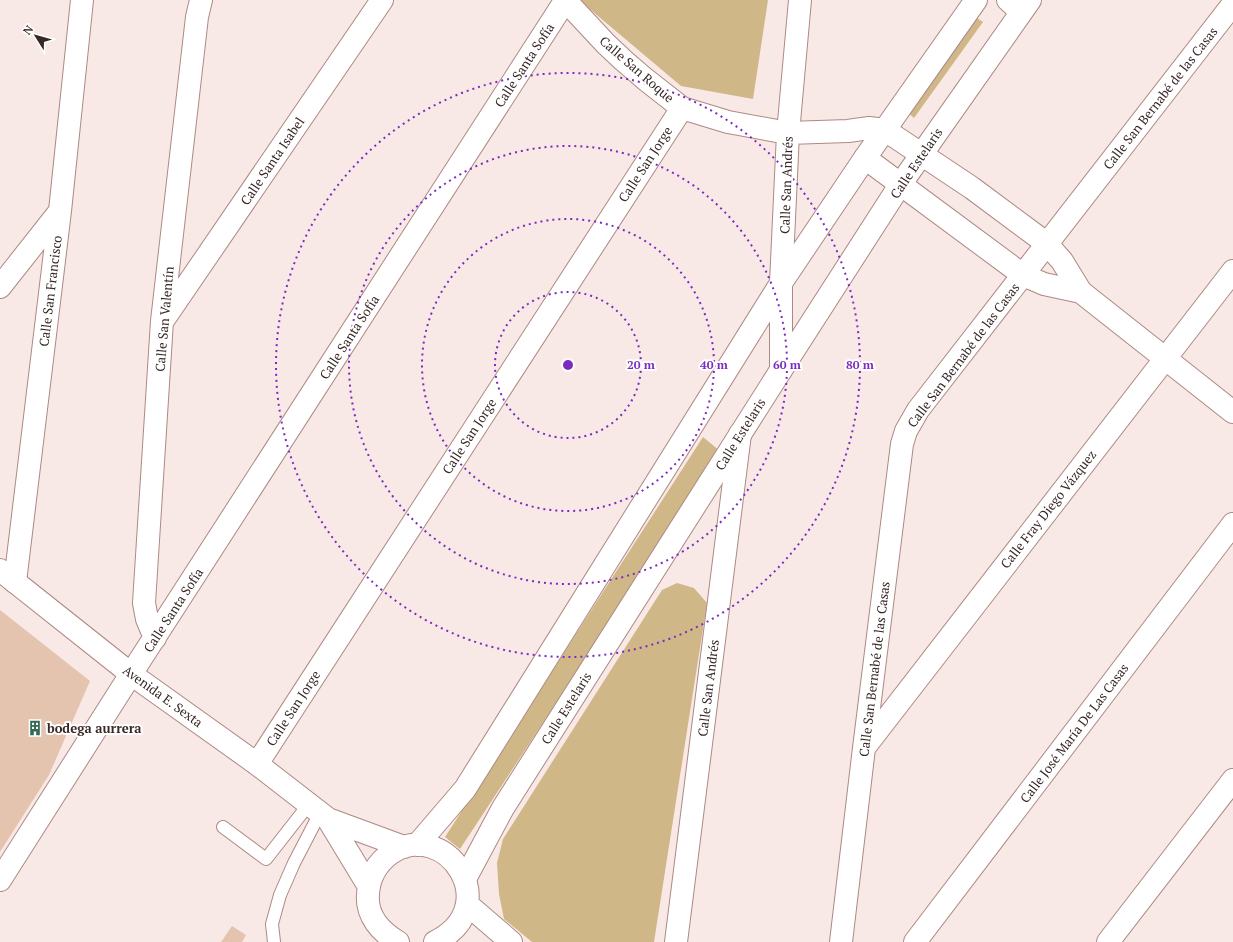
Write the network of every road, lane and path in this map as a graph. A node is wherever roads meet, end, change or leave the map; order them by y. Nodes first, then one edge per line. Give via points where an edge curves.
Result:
1 (82, 0) edge
2 (201, 0) edge
3 (382, 0) edge
4 (565, 0) edge
5 (800, 0) edge
6 (976, 0) edge
7 (1020, 4) edge
8 (1233, 4) edge
9 (682, 108) junction
10 (885, 130) junction
11 (788, 133) junction
12 (922, 154) junction
13 (865, 158) junction
14 (900, 185) junction
15 (60, 211) junction
16 (1046, 244) junction
17 (1233, 271) edge
18 (1023, 275) junction
19 (782, 283) junction
20 (0, 287) edge
21 (1081, 292) junction
22 (162, 321) junction
23 (1165, 358) junction
24 (780, 370) junction
25 (1233, 412) edge
26 (740, 434) junction
27 (1233, 524) edge
28 (8, 576) edge
29 (155, 638) junction
30 (131, 674) junction
31 (864, 748) junction
32 (257, 764) junction
33 (1233, 780) edge
34 (319, 812) junction
35 (223, 827) dead end
36 (411, 846) junction
37 (465, 879) junction
38 (0, 880) edge
39 (368, 885) junction
40 (467, 904) junction
41 (374, 920) junction
42 (274, 942) edge
43 (372, 942) edge
44 (398, 942) edge
45 (435, 942) edge
46 (511, 942) edge
47 (676, 942) edge
48 (841, 942) edge
49 (915, 942) edge
50 (1108, 942) edge

1 - 15 street, Calle San Francisco
2 - 22 street, Calle San Valentín
3 - 22 street, Calle Santa Isabel
4 - 9 street, Calle San Roque via 623,60
4 - 29 street, Calle Santa Sofía
5 - 11 street, Calle San Andrés
6 - 10 street
7 - 12 street, Calle Estelaris
8 - 16 street, Calle San Bernabé de las Casas
9 - 11 street, Calle San Roque via 728,122
9 - 32 street, Calle San Jorge
10 - 11 street, Calle San Roque via 869,128 842,132
10 - 12 street
10 - 13 street
11 - 19 street, Calle San Andrés
12 - 14 street, Calle Estelaris
12 - 16 street
13 - 14 street
13 - 19 street
14 - 18 street
14 - 24 street, Calle Estelaris
15 - 20 street
15 - 28 street, Calle San Francisco
16 - 18 street, Calle San Bernabé de las Casas
16 - 21 street via 1062,261
17 - 23 street, Calle Fray Diego Vázquez
18 - 21 street via 1044,284
18 - 31 street, Calle San Bernabé de las Casas via 918,410 906,431 902,444
19 - 24 street, Calle San Andrés
19 - 36 street via 466,789
21 - 23 street
22 - 29 street, Calle San Valentín via 144,603
23 - 25 street
23 - 31 street, Calle Fray Diego Vázquez
24 - 26 street, Calle Estelaris
26 - 37 street, Calle Estelaris via 503,808
26 - 47 street, Calle San Andrés
27 - 49 street, Calle José María De Las Casas
28 - 30 street, Avenida E. Sexta
29 - 30 street, Calle Santa Sofía
30 - 32 street, Avenida E. Sexta
30 - 38 street, Calle Santa Sofía
31 - 48 street, Calle San Bernabé de las Casas
32 - 34 street, Avenida E. Sexta
33 - 50 street
34 - 35 lane via 266,859
34 - 36 street, Avenida E. Sexta
34 - 39 street, Avenida E. Sexta
34 - 42 lane via 280,894 272,924
36 - 37 street, Avenida E. Sexta via 429,846 439,850 455,862
36 - 39 street via 394,851 385,857 372,874
37 - 40 street
39 - 41 street via 368,903
40 - 45 street via 460,922 447,936
40 - 46 street
41 - 43 street
41 - 44 street via 384,933

